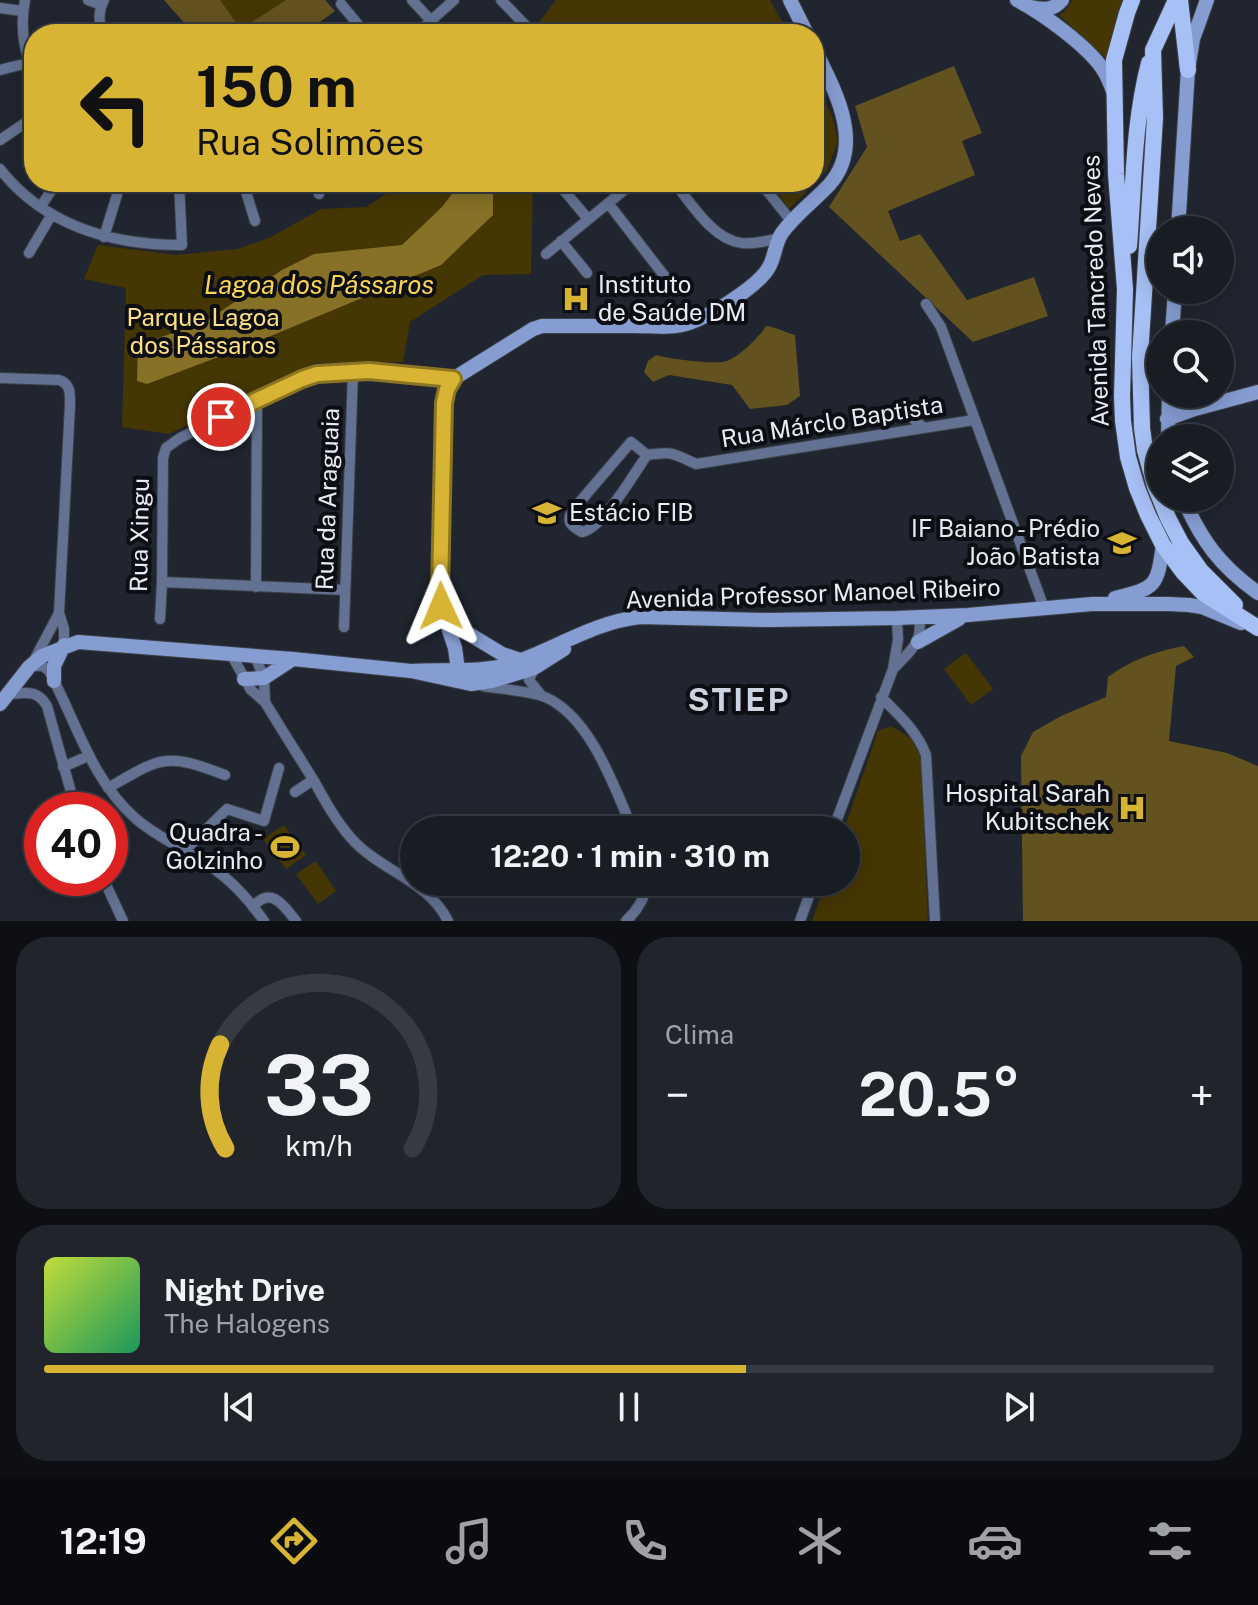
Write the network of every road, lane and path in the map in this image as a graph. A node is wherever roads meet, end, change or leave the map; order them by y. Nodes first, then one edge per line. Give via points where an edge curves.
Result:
1 (88, 0) edge
2 (412, 0) edge
3 (454, 0) edge
4 (501, 0) edge
5 (790, 0) edge
6 (1062, 0) edge
7 (1132, 0) edge
8 (1178, 0) edge
9 (1207, 0) edge
10 (103, 2) edge
11 (1022, 3) edge
12 (341, 4) dead end
13 (24, 6) edge
14 (0, 8) edge
15 (430, 21) junction
16 (101, 24) edge
17 (358, 24) edge
18 (427, 24) edge
19 (433, 24) edge
20 (524, 24) edge
21 (802, 24) edge
22 (24, 36) edge
23 (1153, 50) junction
24 (24, 64) edge
25 (0, 70) edge
26 (824, 70) edge
27 (1188, 70) junction
28 (1114, 95) junction
29 (24, 124) edge
30 (0, 140) edge
31 (0, 169) edge
32 (4, 183) edge
33 (824, 190) edge
34 (50, 192) edge
35 (118, 192) edge
36 (179, 192) edge
37 (246, 192) edge
38 (565, 192) edge
39 (622, 192) edge
40 (682, 192) edge
41 (768, 192) edge
42 (822, 192) edge
43 (608, 203) junction
44 (41, 206) junction
45 (52, 214) junction
46 (1179, 216) edge
47 (588, 219) junction
48 (255, 221) dead end
49 (792, 222) junction
50 (104, 237) junction
51 (779, 238) junction
52 (561, 241) junction
53 (29, 253) dead end
54 (546, 254) dead end
55 (587, 273) dead end
56 (666, 278) dead end
57 (1125, 289) junction
58 (926, 304) dead end
59 (353, 371) junction
60 (0, 378) edge
61 (453, 379) junction
62 (1258, 392) edge
63 (257, 400) junction
64 (1168, 408) edge
65 (911, 417) dead end
66 (1167, 419) junction
67 (974, 420) junction
68 (1167, 424) edge
69 (924, 428) junction
70 (647, 455) junction
71 (1190, 512) edge
72 (1163, 545) junction
73 (162, 582) junction
74 (256, 587) junction
75 (345, 590) junction
76 (1258, 593) edge
77 (1092, 604) junction
78 (1044, 608) junction
79 (59, 613) junction
80 (968, 615) junction
81 (919, 617) junction
82 (897, 618) junction
83 (160, 619) dead end
84 (446, 620) junction
85 (344, 627) dead end
86 (1258, 628) edge
87 (586, 633) junction
88 (918, 642) junction
89 (64, 645) junction
90 (231, 654) junction
91 (255, 656) junction
92 (293, 659) junction
93 (520, 660) junction
94 (31, 666) junction
95 (534, 668) junction
96 (893, 669) junction
97 (452, 674) junction
98 (264, 678) junction
99 (244, 679) junction
100 (54, 681) junction
101 (471, 684) junction
102 (541, 695) junction
103 (881, 697) junction
104 (5, 699) edge
105 (265, 702) junction
106 (88, 756) junction
107 (63, 767) junction
108 (279, 768) dead end
109 (225, 775) dead end
110 (313, 780) junction
111 (108, 788) junction
112 (71, 792) edge
113 (295, 792) dead end
114 (627, 816) edge
115 (838, 816) edge
116 (184, 851) junction
117 (111, 896) edge
118 (645, 896) edge
119 (809, 896) edge
120 (253, 907) junction
121 (123, 921) edge
122 (264, 921) edge
123 (296, 921) edge
124 (448, 921) edge
125 (626, 921) edge
126 (800, 921) edge
127 (935, 921) edge

1 - 10 street
2 - 15 street
3 - 15 street
4 - 20 street
5 - 21 street
6 - 11 street via 1047,9
7 - 28 main road, Avenida Tancredo Neves via 1114,60
8 - 23 main road, Avenida Tancredo Neves
8 - 27 main road
9 - 27 street
10 - 16 street
11 - 28 street via 1096,60
12 - 17 street
13 - 14 street
13 - 22 street
15 - 18 street
15 - 19 street
23 - 57 main road via 1140,97
23 - 86 main road, Avenida Tancredo Neves via 1154,158 1140,357 1145,450 1181,543
24 - 25 street
26 - 33 street via 840,106 846,140 838,172
27 - 46 street
28 - 57 main road, Avenida Tancredo Neves
29 - 30 street
31 - 32 street
32 - 44 street
34 - 44 street
35 - 50 street
36 - 50 street via 182,245
37 - 48 street
38 - 47 street
39 - 43 street
40 - 51 street via 729,240
41 - 49 street
42 - 49 street
43 - 47 street
43 - 56 street
44 - 45 street
45 - 50 street
45 - 53 street
47 - 52 street
49 - 51 street
51 - 61 street via 761,279 689,323 542,326
52 - 54 street
52 - 55 street
57 - 72 main road, Avenida Tancredo Neves via 1124,433 1137,488
58 - 67 street via 941,327
59 - 61 street
59 - 63 street via 317,374
59 - 75 street, Rua da Araguaia
60 - 79 street via 65,382 69,387
61 - 84 street via 444,403 440,591
62 - 66 street
63 - 73 street, Rua Xingu via 166,448
63 - 74 street
64 - 66 street
65 - 69 street
66 - 68 street
67 - 69 street, Rua Márclo Baptista
67 - 78 street
69 - 70 street, Rua Márclo Baptista via 696,464 670,452
70 - 70 street via 600,522 589,531 572,527 572,511 631,442
71 - 76 street via 1209,548
72 - 77 street, Avenida Professor Manoel Ribeiro via 1161,568 1150,586
72 - 86 main road, Avenida Tancredo Neves via 1203,593
73 - 74 street
73 - 83 street, Rua Xingu
74 - 75 street
75 - 85 street, Rua da Araguaia
77 - 78 street, Avenida Professor Manoel Ribeiro
77 - 86 street, Avenida Professor Manoel Ribeiro via 1189,605
78 - 80 street, Avenida Professor Manoel Ribeiro
79 - 89 street
79 - 94 street
80 - 81 street, Avenida Professor Manoel Ribeiro
80 - 88 street
81 - 82 street, Avenida Professor Manoel Ribeiro
81 - 88 street
82 - 87 street, Avenida Professor Manoel Ribeiro via 640,617
82 - 96 street
84 - 93 street
84 - 97 street via 455,648
87 - 93 street, Avenida Professor Manoel Ribeiro
87 - 95 street, Avenida Professor Manoel Ribeiro
88 - 96 street
89 - 90 street, Avenida Professor Manoel Ribeiro via 88,641
89 - 94 street, Avenida Professor Manoel Ribeiro
89 - 100 street via 54,666
90 - 91 street, Avenida Professor Manoel Ribeiro
90 - 99 street
91 - 92 street, Avenida Professor Manoel Ribeiro
91 - 98 street
92 - 97 street, Avenida Professor Manoel Ribeiro
92 - 98 street
93 - 97 street, Avenida Professor Manoel Ribeiro
94 - 100 street via 43,666
94 - 104 street, Avenida Professor Manoel Ribeiro
95 - 101 street, Avenida Professor Manoel Ribeiro
95 - 102 street via 529,680
96 - 103 street
97 - 101 street, Avenida Professor Manoel Ribeiro
98 - 99 street
98 - 105 street
99 - 105 street
100 - 106 street
101 - 102 street
102 - 114 street via 582,727
103 - 115 street
103 - 127 street via 914,731 926,755
104 - 107 street via 30,693 42,697
105 - 110 street
106 - 107 street
106 - 111 street
107 - 112 street
108 - 116 street via 264,821 227,809
109 - 111 street via 187,761 166,760
110 - 113 street
110 - 124 street via 351,838 428,893
111 - 116 street via 134,817
116 - 120 street via 229,880
117 - 121 street
118 - 125 street
119 - 126 street
120 - 122 street
120 - 123 street via 265,897 273,898

